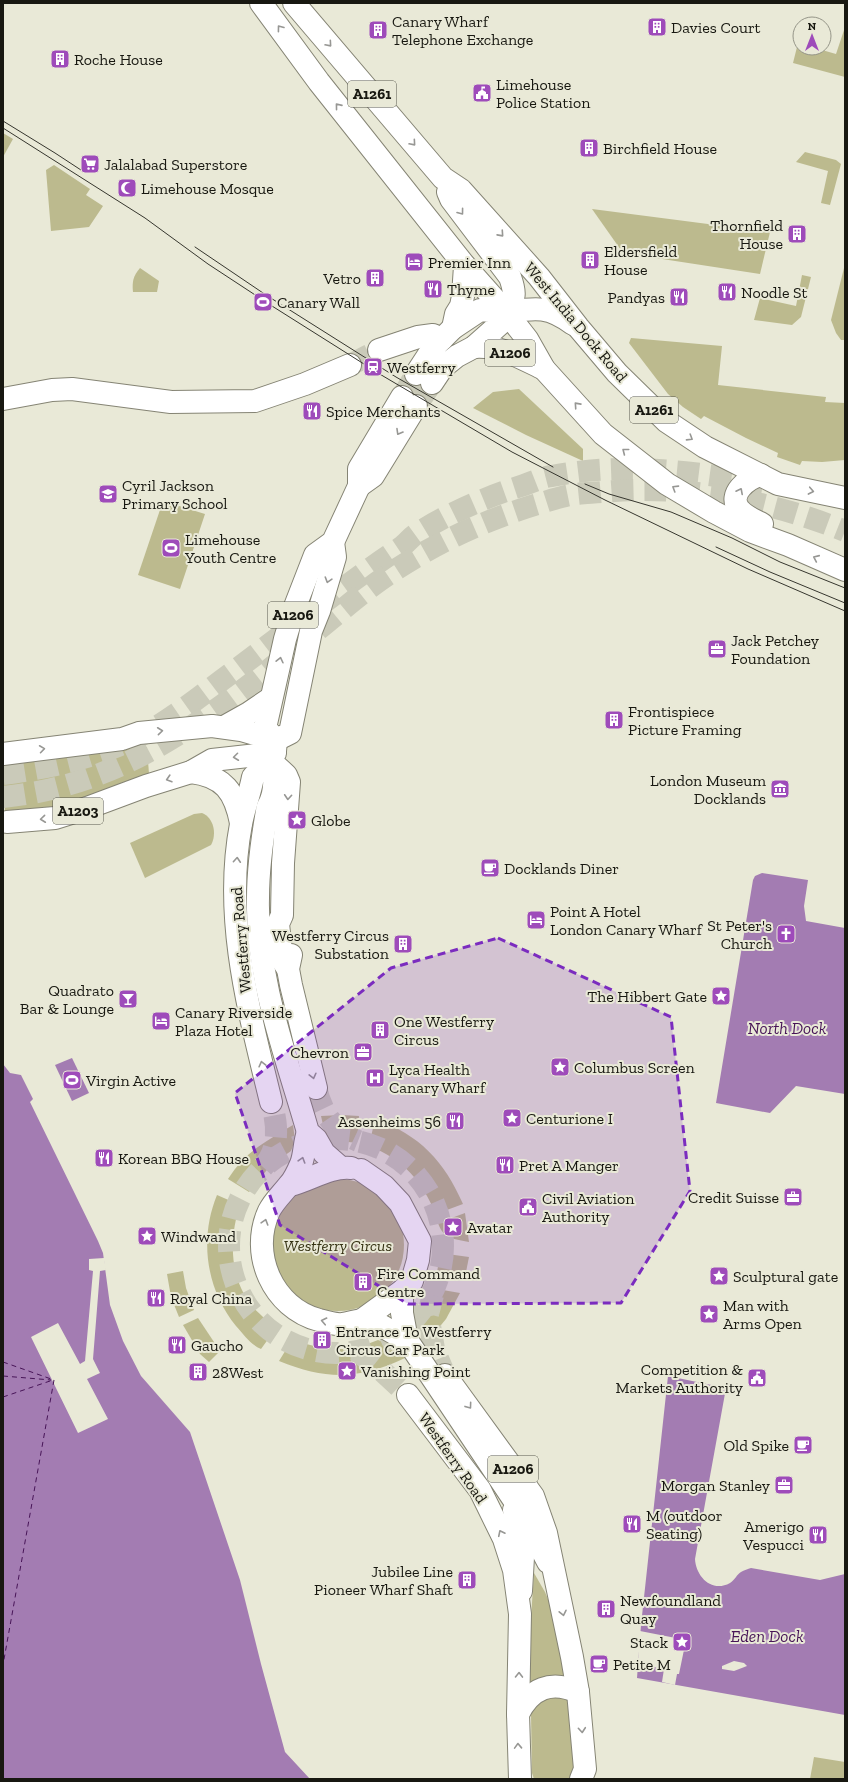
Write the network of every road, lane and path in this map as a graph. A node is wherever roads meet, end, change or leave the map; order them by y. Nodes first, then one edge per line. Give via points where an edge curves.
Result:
1 (261, 3) edge
2 (294, 3) edge
3 (443, 178) junction
4 (465, 266) junction
5 (506, 312) junction
6 (578, 327) junction
7 (448, 334) junction
8 (402, 344) junction
9 (474, 347) junction
10 (379, 350) tunnel mouth
11 (350, 365) tunnel mouth
12 (544, 369) junction
13 (424, 372) junction
14 (3, 400) edge
15 (409, 402) tunnel mouth
16 (769, 479) junction
17 (845, 498) edge
18 (333, 542) junction
19 (788, 545) junction
20 (845, 570) edge
21 (272, 698) junction
22 (224, 727) junction
23 (275, 752) junction
24 (3, 754) edge
25 (191, 772) junction
26 (7, 822) dead end
27 (241, 823) junction
28 (316, 1088) tunnel mouth
29 (272, 1102) tunnel mouth
30 (308, 1132) junction
31 (350, 1168) junction
32 (290, 1185) junction
33 (402, 1292) junction
34 (362, 1320) junction
35 (407, 1340) junction
36 (445, 1375) tunnel mouth
37 (408, 1395) tunnel mouth
38 (507, 1490) junction
39 (554, 1575) junction
40 (520, 1614) junction
41 (578, 1692) junction
42 (518, 1714) junction
43 (584, 1776) edge
44 (521, 1778) edge

4 -> 1 main road, A1261 via 319,82
2 -> 3 main road, West India Dock Road / A1261
3 -> 5 main road, A1261 via 451,199 510,277 515,293
3 -> 6 main road, West India Dock Road / A1261 via 461,190 539,277
4 - 5 main road, A1261
4 - 7 main road via 461,306
5 - 6 main road, A1261 via 536,308 565,318
5 - 7 main road via 480,310
5 - 9 main road, A1206 via 501,323
5 - 12 main road, A1261 via 527,339
6 -> 16 main road, West India Dock Road / A1261 via 617,373 666,421 730,460
7 - 8 main road via 414,338
7 - 13 main road
8 - 10 main road
8 - 13 main road
9 - 12 main road, A1206 via 487,346 499,349
9 - 13 main road, A1206 via 442,368
11 - 14 main road via 255,401 170,402 72,389 52,390
19 -> 12 main road, A1261 via 750,531 667,484 603,434
15 - 18 main road, Westferry Road / A1206 via 359,469 359,486
16 -> 17 main road, A1261
19 -> 16 main road, A1261 via 768,527 737,508 738,492 742,486 750,479
21 -> 18 main road, Westferry Road / A1206 via 294,609 315,555
18 -> 23 main road, Westferry Road / A1206 via 335,557 311,631 290,733
20 -> 19 main road, A1261
21 - 22 main road
21 - 23 main road, Westferry Road / A1206 via 265,728
22 - 23 main road
24 -> 22 main road via 122,738 139,733
23 -> 25 main road, A1203 via 212,760
23 - 27 main road, Westferry Road / A1206 via 253,777
23 -> 28 main road, Westferry Road / A1206 via 289,782 282,915 288,924 291,958 288,969
23 - 30 main road, Westferry Road via 265,780 263,799 267,807 259,855 259,937 268,994
25 -> 26 main road, A1203 via 55,818
25 - 27 main road via 215,779 227,788 234,799
29 -> 27 main road, Westferry Road / A1206 via 241,969 236,915 237,856
30 - 31 main road, Westferry Road via 316,1139 324,1153
32 -> 30 main road, Westferry Road via 301,1164
31 - 32 main road via 329,1170
31 - 33 main road via 372,1168 399,1181 409,1192 424,1218 416,1270 412,1281
34 -> 32 main road via 338,1324 318,1320 287,1303 274,1288 265,1268 262,1232 274,1202
33 - 34 main road
33 - 35 main road, Westferry Road via 402,1313
34 - 35 main road, Westferry Road via 382,1325
35 - 38 main road, Westferry Road
36 -> 39 main road, Westferry Road / A1206 via 533,1496 546,1533
40 -> 37 main road, Westferry Road / A1206 via 514,1570 504,1538 480,1490
38 - 39 main road, Westferry Road via 539,1542
38 - 40 main road, Westferry Road via 515,1513 523,1557
39 -> 41 main road, Westferry Road / A1206
42 -> 40 main road, Westferry Road / A1206
41 - 42 main road via 561,1686 547,1687 527,1700
41 -> 43 main road, Westferry Road / A1206
44 -> 42 main road, Westferry Road / A1206

